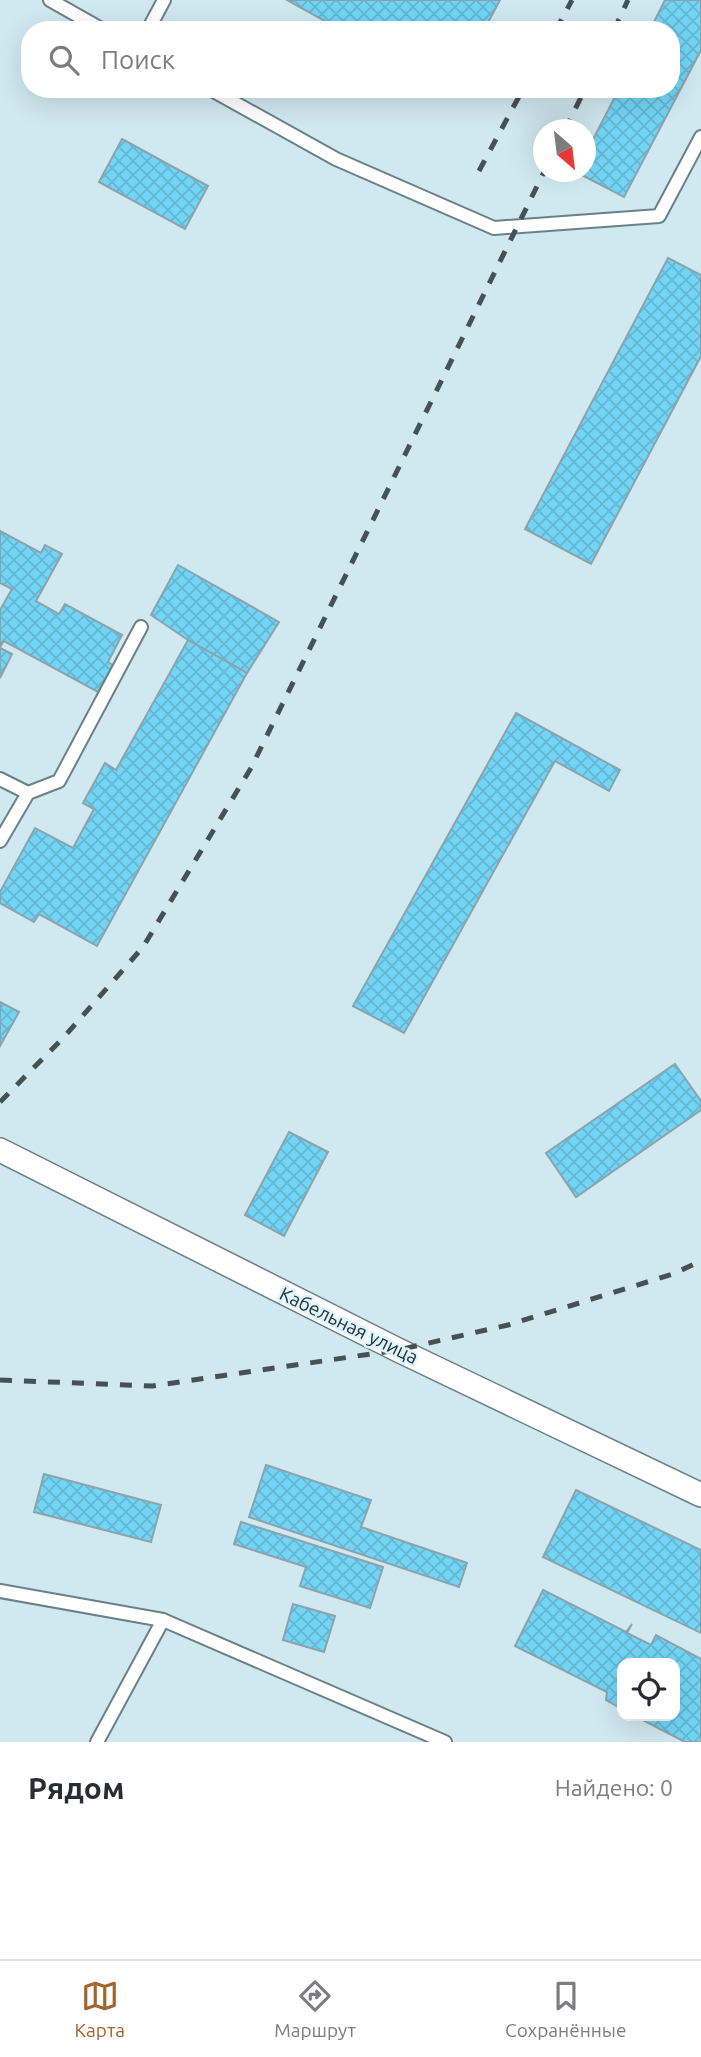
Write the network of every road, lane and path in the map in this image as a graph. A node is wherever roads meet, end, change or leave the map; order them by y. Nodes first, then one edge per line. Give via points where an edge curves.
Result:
1 (50, 0) edge
2 (164, 0) edge
3 (87, 21) edge
4 (153, 21) edge
5 (226, 98) edge
6 (701, 137) edge
7 (141, 627) dead end
8 (0, 779) edge
9 (28, 793) junction
10 (0, 841) edge
11 (0, 1150) edge
12 (698, 1487) edge
13 (0, 1591) edge
14 (163, 1620) junction
15 (97, 1742) edge
16 (445, 1742) edge

1 - 3 lane
2 - 4 lane
5 - 6 lane via 336,159 494,228 659,216
7 - 9 lane via 58,781
8 - 9 lane
9 - 10 lane
11 - 12 street, Кабельная улица via 398,1350
13 - 14 lane
14 - 15 lane
14 - 16 lane

